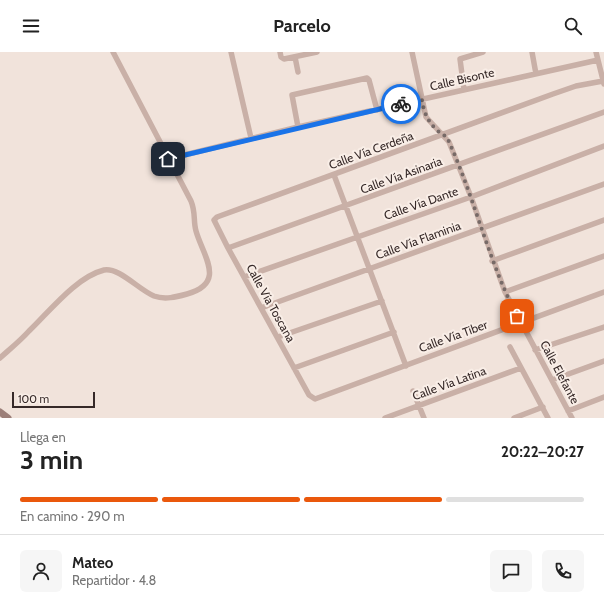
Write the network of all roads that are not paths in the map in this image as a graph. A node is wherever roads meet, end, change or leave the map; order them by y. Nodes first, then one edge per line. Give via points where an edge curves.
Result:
1 (113, 52) edge
2 (231, 52) edge
3 (280, 52) edge
4 (317, 52) edge
5 (412, 52) edge
6 (483, 52) edge
7 (532, 52) edge
8 (596, 52) edge
9 (295, 57) junction
10 (598, 60) junction
11 (298, 72) dead end
12 (536, 74) junction
13 (604, 82) edge
14 (464, 90) junction
15 (422, 100) junction
16 (377, 110) junction
17 (604, 112) edge
18 (298, 127) junction
19 (444, 135) junction
20 (251, 138) junction
21 (604, 146) edge
22 (168, 159) junction
23 (459, 165) junction
24 (334, 175) junction
25 (604, 184) edge
26 (471, 197) junction
27 (346, 206) junction
28 (215, 219) joint
29 (604, 220) edge
30 (482, 229) junction
31 (359, 237) junction
32 (228, 248) junction
33 (604, 256) edge
34 (492, 261) junction
35 (371, 269) junction
36 (244, 278) junction
37 (504, 292) junction
38 (604, 292) edge
39 (382, 301) junction
40 (261, 308) junction
41 (521, 323) junction
42 (604, 327) edge
43 (394, 332) junction
44 (278, 337) junction
45 (510, 347) dead end
46 (535, 350) junction
47 (0, 358) edge
48 (604, 361) edge
49 (406, 366) junction
50 (294, 368) junction
51 (521, 368) junction
52 (552, 380) junction
53 (413, 391) dead end
54 (310, 397) joint
55 (604, 397) edge
56 (420, 406) junction
57 (543, 407) junction
58 (568, 411) junction
59 (0, 412) edge
60 (8, 418) edge
61 (385, 418) edge
62 (424, 418) edge
63 (514, 418) edge
64 (548, 418) edge
65 (572, 418) edge

1 - 22 street
2 - 20 street
3 - 9 street via 281,57 286,59
4 - 9 street
5 - 15 street, Calle Elefante
6 - 14 street via 462,57 459,63
7 - 12 street
8 - 10 street
9 - 11 street
10 - 12 street, Calle Bisonte
10 - 13 street
12 - 14 street, Calle Bisonte
13 - 19 street, Calle Vía Cerdeña via 576,86
14 - 15 street, Calle Bisonte
15 - 16 street, Calle Bisonte
15 - 19 street, Calle Elefante via 426,117 434,128
16 - 18 street, Calle Bisonte
16 - 18 street via 367,78 294,95 291,98
17 - 23 street, Calle Vía Asinaria
18 - 20 street, Calle Bisonte
19 - 23 street, Calle Elefante
19 - 24 street, Calle Vía Cerdeña
20 - 22 street, Calle Bisonte
21 - 26 street, Calle Vía Dante
22 - 47 street via 196,213 196,232 210,268 209,278 203,287 178,296 160,298 113,270 99,272 75,287
23 - 26 street, Calle Elefante
23 - 27 street, Calle Vía Asinaria
24 - 27 street
24 - 28 street, Calle Vía Cerdeña
25 - 30 street, Calle Vía Flaminia
26 - 30 street, Calle Elefante
26 - 31 street, Calle Vía Dante
27 - 31 street
27 - 32 street, Calle Vía Asinaria
28 - 32 street, Calle Vía Toscana
29 - 34 street
30 - 34 street, Calle Elefante
30 - 35 street, Calle Vía Flaminia
31 - 35 street
31 - 36 street, Calle Vía Dante
32 - 36 street, Calle Vía Toscana
33 - 37 street
34 - 37 street, Calle Elefante
35 - 39 street
35 - 40 street, Calle Vía Flaminia
36 - 40 street, Calle Vía Toscana
37 - 41 street, Calle Elefante
38 - 41 street, Calle Vía Tiber
39 - 43 street
39 - 44 street
40 - 44 street, Calle Vía Toscana
41 - 46 street, Calle Elefante
41 - 49 street, Calle Vía Tiber
42 - 46 street
43 - 49 street
43 - 50 street
44 - 50 street, Calle Vía Toscana
45 - 51 street
46 - 52 street, Calle Elefante
48 - 52 street
49 - 54 street, Calle Vía Tiber via 316,399
50 - 54 street, Calle Vía Toscana
51 - 56 street, Calle Vía Latina
51 - 57 street
52 - 58 street, Calle Elefante
53 - 56 street
55 - 58 street
56 - 61 street, Calle Vía Latina
56 - 62 street
57 - 63 street
57 - 64 street
58 - 65 street, Calle Elefante
59 - 60 main road

